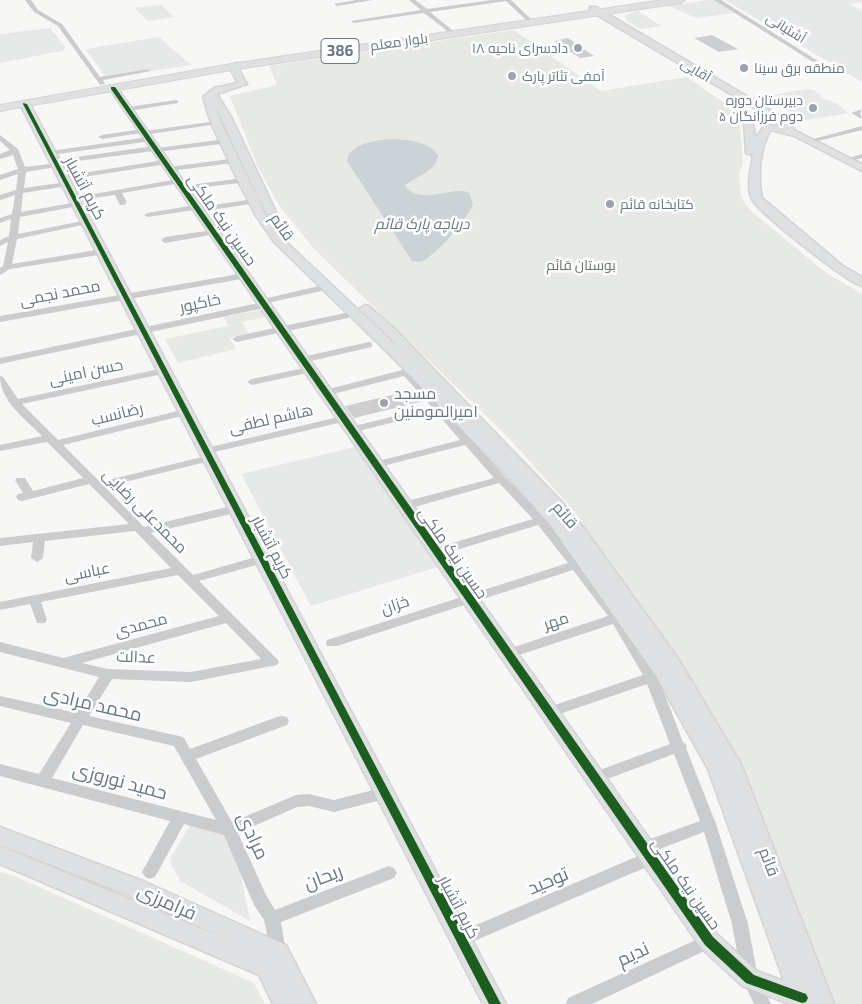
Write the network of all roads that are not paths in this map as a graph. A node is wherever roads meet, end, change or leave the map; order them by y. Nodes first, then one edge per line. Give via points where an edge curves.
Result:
1 (28, 0) edge
2 (370, 0) edge
3 (412, 0) edge
4 (504, 0) edge
5 (508, 0) edge
6 (656, 0) edge
7 (681, 0) edge
8 (717, 0) edge
9 (338, 4) dead end
10 (632, 8) junction
11 (426, 11) junction
12 (591, 13) junction
13 (528, 19) junction
14 (354, 21) dead end
15 (617, 23) junction
16 (450, 31) junction
17 (815, 62) dead end
18 (237, 66) junction
19 (148, 71) dead end
20 (104, 84) junction
21 (212, 93) junction
22 (176, 102) dead end
23 (0, 103) edge
24 (25, 104) junction
25 (0, 108) edge
26 (128, 109) junction
27 (862, 111) edge
28 (745, 115) junction
29 (862, 117) edge
30 (777, 119) junction
31 (209, 124) dead end
32 (768, 126) junction
33 (862, 128) edge
34 (797, 134) junction
35 (0, 137) edge
36 (102, 137) dead end
37 (149, 140) junction
38 (810, 141) junction
39 (218, 142) dead end
40 (756, 151) junction
41 (15, 152) junction
42 (862, 156) edge
43 (0, 157) edge
44 (52, 160) junction
45 (847, 160) junction
46 (227, 163) dead end
47 (167, 166) junction
48 (862, 168) edge
49 (22, 170) junction
50 (0, 178) edge
51 (65, 181) junction
52 (236, 181) dead end
53 (180, 185) junction
54 (19, 191) junction
55 (117, 192) junction
56 (94, 196) dead end
57 (0, 198) edge
58 (247, 202) dead end
59 (78, 204) junction
60 (123, 204) dead end
61 (197, 208) junction
62 (16, 215) junction
63 (148, 215) dead end
64 (0, 221) edge
65 (87, 222) junction
66 (213, 232) junction
67 (14, 237) junction
68 (165, 240) dead end
69 (0, 243) edge
70 (102, 252) junction
71 (4, 270) edge
72 (244, 276) junction
73 (862, 282) edge
74 (862, 287) edge
75 (319, 290) dead end
76 (126, 296) junction
77 (263, 304) junction
78 (345, 316) dead end
79 (0, 320) edge
80 (143, 330) junction
81 (282, 330) junction
82 (237, 338) dead end
83 (369, 345) dead end
84 (0, 360) edge
85 (306, 365) junction
86 (164, 370) junction
87 (0, 379) edge
88 (252, 382) dead end
89 (325, 394) junction
90 (15, 403) junction
91 (437, 409) junction
92 (186, 412) junction
93 (347, 424) junction
94 (53, 441) junction
95 (467, 441) junction
96 (0, 448) edge
97 (208, 454) junction
98 (375, 465) junction
99 (501, 479) junction
100 (21, 480) dead end
101 (94, 483) junction
102 (404, 506) junction
103 (231, 510) dead end
104 (541, 520) junction
105 (140, 529) junction
106 (40, 537) junction
107 (0, 542) edge
108 (436, 552) junction
109 (37, 558) dead end
110 (256, 561) dead end
111 (576, 564) junction
112 (181, 570) junction
113 (190, 580) junction
114 (468, 598) junction
115 (34, 599) junction
116 (0, 606) edge
117 (228, 618) junction
118 (616, 618) junction
119 (41, 620) dead end
120 (332, 642) dead end
121 (0, 647) edge
122 (507, 654) junction
123 (272, 662) joint
124 (62, 663) junction
125 (108, 674) junction
126 (652, 677) junction
127 (0, 701) edge
128 (548, 712) junction
129 (79, 720) junction
130 (282, 721) dead end
131 (178, 742) joint
132 (680, 746) junction
133 (187, 756) junction
134 (0, 770) edge
135 (594, 778) junction
136 (42, 781) junction
137 (385, 793) junction
138 (180, 817) junction
139 (709, 824) junction
140 (229, 830) junction
141 (0, 836) edge
142 (647, 853) junction
143 (0, 856) edge
144 (150, 872) dead end
145 (389, 873) dead end
146 (272, 918) junction
147 (461, 939) junction
148 (709, 941) junction
149 (278, 952) junction
150 (750, 979) junction
151 (583, 1002) edge
152 (809, 1002) edge
153 (284, 1004) edge
154 (305, 1004) edge
155 (495, 1004) edge
156 (763, 1004) edge

1 - 20 street via 36,11 60,24
2 - 9 street
3 - 11 street
4 - 11 street
5 - 13 street
6 - 12 main road, بلوار معلم / 386
7 - 10 main road, بلوار معلم / 386
8 - 17 street, آشتیانی
10 - 12 main road, بلوار معلم / 386
10 - 15 main road via 617,15
11 - 14 street
11 - 16 street
12 - 13 main road, بلوار معلم / 386
12 - 15 main road, آقایی
12 - 18 main road, بلوار معلم / 386
12 - 28 main road, آقایی via 703,81
13 - 16 main road, بلوار معلم / 386
15 - 30 main road, آقایی
16 - 20 main road, بلوار معلم / 386
18 - 20 main road, بلوار معلم / 386
18 - 21 main road via 235,70 243,84
19 - 20 street
20 - 23 main road, بلوار معلم / 386
20 - 24 main road, بلوار معلم / 386
20 - 26 main road, حسین نیک ملکی
21 - 152 main road, قائم via 264,200 286,236 397,339 558,506 585,539 673,665 732,764
21 - 152 main road, قائم via 208,97 220,132 253,201 278,240 396,353 556,522 662,671 716,768
22 - 26 street
24 - 25 main road, بلوار معلم / 386
24 - 44 main road, کریم آتشبار
26 - 37 main road, حسین نیک ملکی
27 - 29 street via 854,113
28 - 30 main road via 770,115
28 - 32 main road, آقایی
28 - 40 main road
30 - 32 main road via 778,123
30 - 34 main road, آقایی
31 - 37 street
32 - 34 main road, آقایی
32 - 40 main road
33 - 38 street
34 - 38 main road, آقایی
35 - 41 street
36 - 37 street
37 - 39 street
37 - 44 street
37 - 44 street
37 - 47 main road, حسین نیک ملکی
38 - 45 main road, آقایی
40 - 73 main road via 754,183 757,199 839,268
40 - 74 main road via 746,189 754,205 835,272
41 - 43 street
41 - 49 street
42 - 45 street
44 - 49 street
44 - 51 main road, کریم آتشبار
45 - 48 main road, آقایی
46 - 47 street
47 - 51 street
47 - 53 main road, حسین نیک ملکی
49 - 50 street
49 - 54 street
51 - 54 street
51 - 59 main road, کریم آتشبار
52 - 53 street
53 - 55 street
53 - 61 main road, حسین نیک ملکی
54 - 57 street
54 - 62 street
55 - 56 street
55 - 60 street
58 - 61 street
59 - 62 street
59 - 65 main road, کریم آتشبار
61 - 63 street
61 - 66 main road, حسین نیک ملکی
62 - 64 street
62 - 67 street
65 - 67 street
65 - 70 main road, کریم آتشبار
66 - 68 street
66 - 72 main road, حسین نیک ملکی
67 - 69 street
67 - 71 street
70 - 71 street
70 - 76 main road, کریم آتشبار
72 - 76 street, محمد نجمی
72 - 77 main road, حسین نیک ملکی
75 - 77 street, خاکپور
76 - 79 street, محمد نجمی
76 - 80 main road, کریم آتشبار
77 - 80 street, خاکپور
77 - 81 main road, حسین نیک ملکی
78 - 81 street
80 - 84 street, خاکپور
80 - 86 main road, کریم آتشبار
81 - 82 street
81 - 85 main road, حسین نیک ملکی
83 - 85 street
85 - 88 street
85 - 89 main road, حسین نیک ملکی
86 - 90 street, حسن امینی
86 - 92 main road, کریم آتشبار
87 - 90 street, محمدعلی رضایی
89 - 91 street via 406,372
89 - 93 main road, حسین نیک ملکی
90 - 94 street, محمدعلی رضایی
91 - 93 street, هاشم لطفی
91 - 95 street
92 - 94 street, رضانسب
92 - 97 main road, کریم آتشبار
93 - 97 street, هاشم لطفی
93 - 98 main road, حسین نیک ملکی
94 - 96 street
94 - 101 street, محمدعلی رضایی
95 - 98 street
95 - 99 street
97 - 101 street, هاشم لطفی
97 - 137 main road, کریم آتشبار
98 - 102 main road, حسین نیک ملکی
99 - 102 street
99 - 104 street
100 - 101 street, هاشم لطفی via 26,496
101 - 105 street, محمدعلی رضایی
102 - 108 main road, حسین نیک ملکی
103 - 105 street
104 - 108 street
104 - 111 street
105 - 106 street
105 - 112 street, محمدعلی رضایی
106 - 107 street
106 - 109 street
108 - 114 main road, حسین نیک ملکی
110 - 113 street
111 - 114 street, خزان
111 - 118 street
112 - 113 street, محمدعلی رضایی
112 - 115 street, عباسی
113 - 117 street, محمدعلی رضایی
114 - 120 street, خزان
114 - 122 main road, حسین نیک ملکی
115 - 116 street, عباسی
115 - 119 street
117 - 123 street, محمدعلی رضایی
117 - 124 street, محمدی
118 - 122 street, مهر
118 - 126 street
121 - 124 street, عدالت
122 - 128 main road, حسین نیک ملکی
123 - 125 street, عدالت via 191,677
124 - 125 street, عدالت
125 - 129 street
126 - 128 street
126 - 132 street
127 - 129 street, محمد مرادی
128 - 135 main road, حسین نیک ملکی
129 - 131 street, محمد مرادی
129 - 136 street
130 - 133 street
131 - 133 street, مرادی
132 - 135 street
132 - 139 street
133 - 140 street, مرادی
134 - 136 street, حمید نوروزی
135 - 142 main road, حسین نیک ملکی
136 - 138 street, حمید نوروزی
137 - 140 street via 334,806 308,800 296,801
137 - 147 main road, کریم آتشبار
138 - 140 street, حمید نوروزی
138 - 144 street
139 - 142 street, توحید
139 - 150 street via 740,924
140 - 146 street, مرادی via 260,900
141 - 149 main road, فرامرزی via 136,888
142 - 147 street, توحید
142 - 148 main road, حسین نیک ملکی
143 - 153 main road, فرامرزی via 267,968
145 - 146 street, ریحان
146 - 149 street, مرادی
147 - 155 main road, کریم آتشبار
148 - 150 main road, حسین نیک ملکی
148 - 151 street, ندیم
149 - 154 main road
150 - 152 main road, حسین نیک ملکی
150 - 156 street

